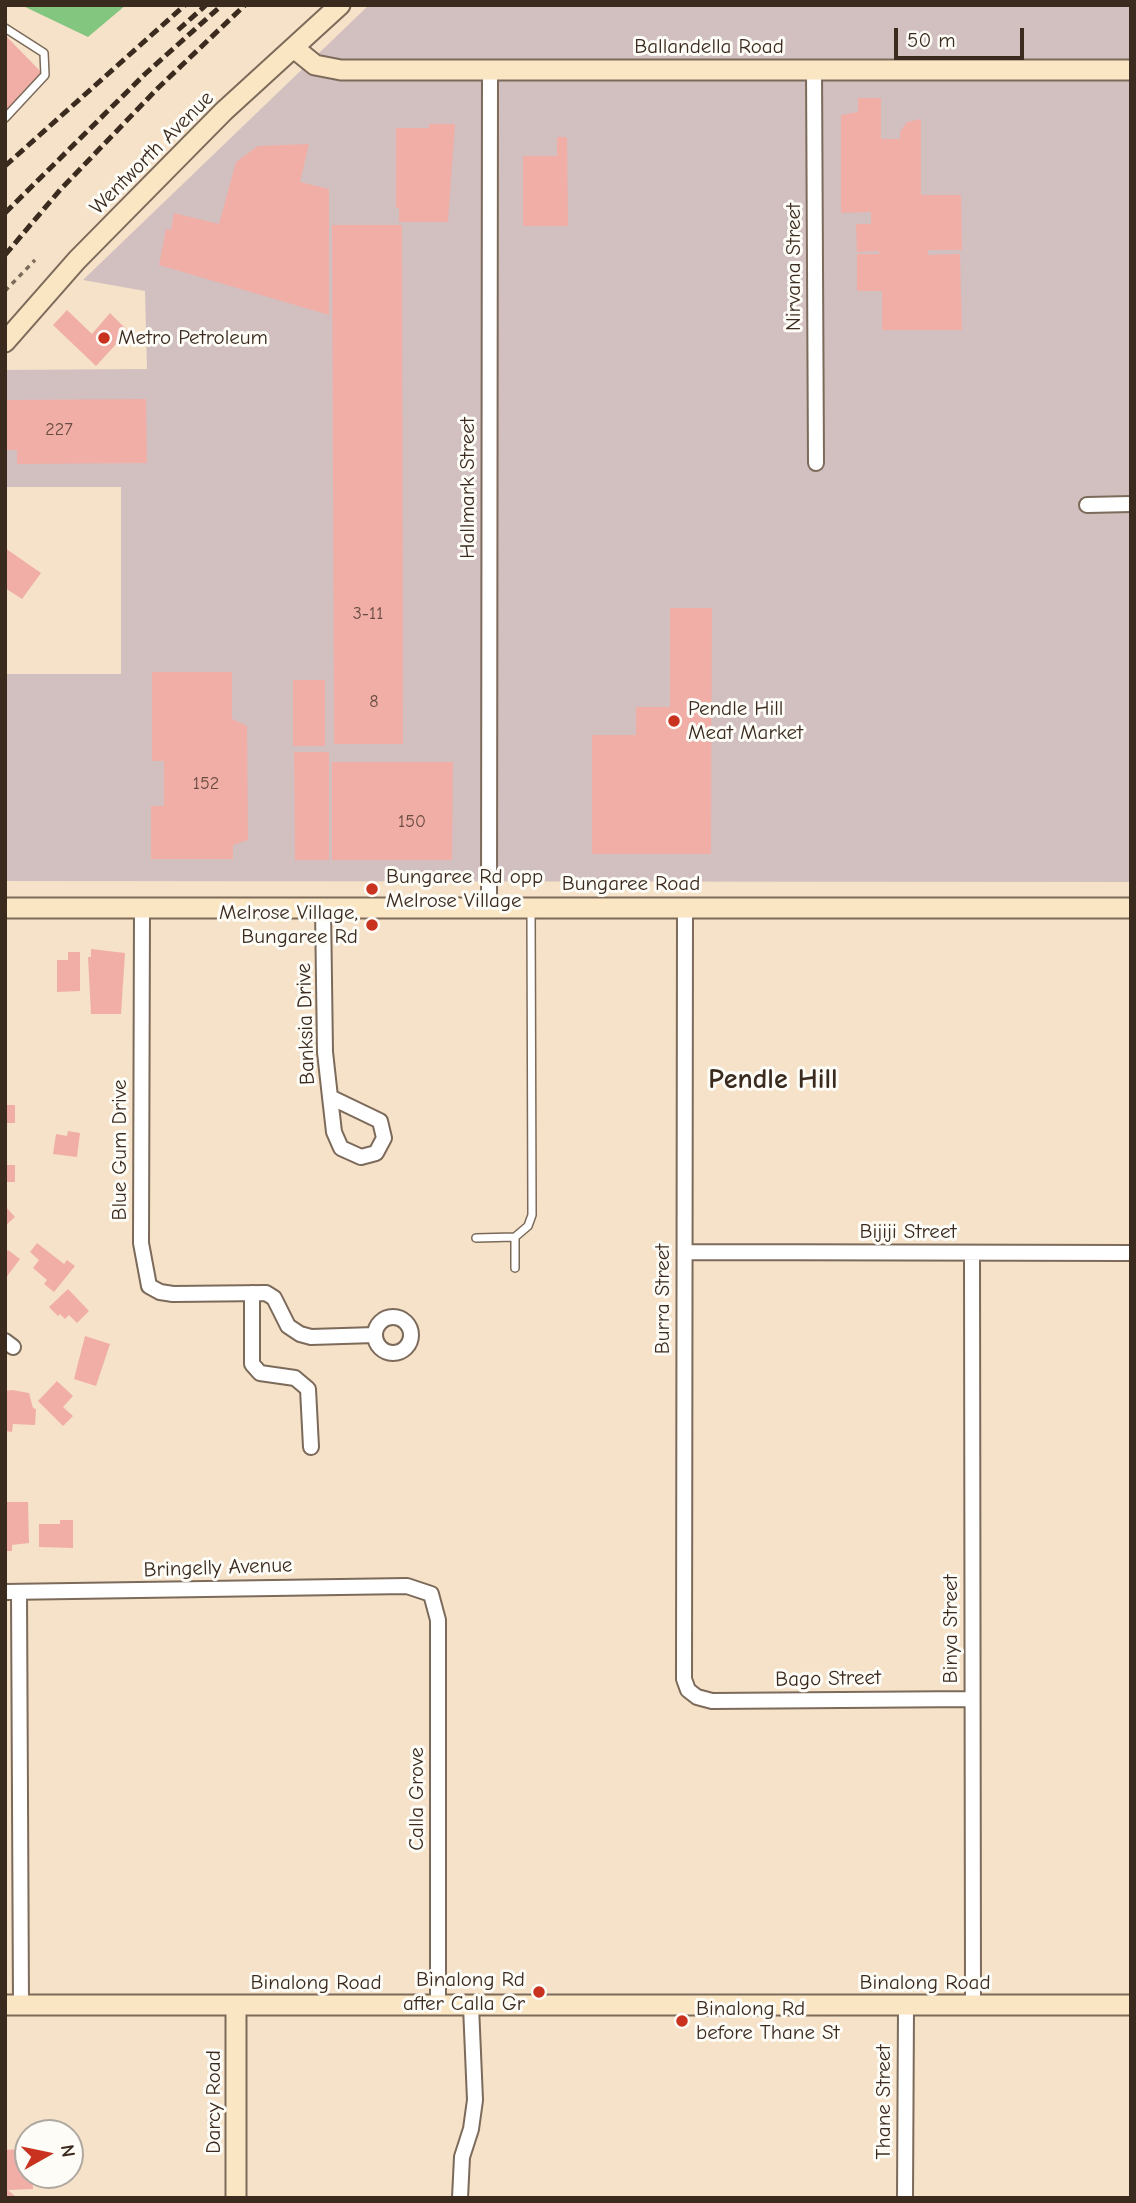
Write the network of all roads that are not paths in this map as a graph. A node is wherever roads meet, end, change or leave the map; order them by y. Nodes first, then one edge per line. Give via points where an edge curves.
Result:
1 (341, 5) edge
2 (5, 28) edge
3 (294, 48) junction
4 (490, 70) junction
5 (814, 70) junction
6 (1131, 70) edge
7 (5, 118) edge
8 (5, 342) edge
9 (817, 463) dead end
10 (1131, 504) edge
11 (1087, 505) dead end
12 (489, 907) junction
13 (531, 907) junction
14 (685, 907) junction
15 (5, 908) edge
16 (142, 908) junction
17 (323, 908) junction
18 (1131, 908) edge
19 (330, 1097) junction
20 (515, 1237) junction
21 (476, 1238) dead end
22 (685, 1252) junction
23 (972, 1253) junction
24 (1131, 1253) edge
25 (515, 1268) dead end
26 (252, 1293) junction
27 (376, 1335) dead end
28 (311, 1447) dead end
29 (12, 1592) edge
30 (431, 1594) joint
31 (688, 1690) joint
32 (972, 1699) junction
33 (13, 2005) edge
34 (438, 2005) junction
35 (1131, 2005) edge
36 (236, 2006) junction
37 (471, 2006) junction
38 (906, 2006) junction
39 (973, 2006) junction
40 (236, 2198) edge
41 (460, 2198) edge
42 (905, 2198) edge

1 - 3 street, Wentworth Avenue
2 - 7 lane via 44,53 45,75
3 - 4 street, Ballandella Road via 315,65 331,70
3 - 8 street, Wentworth Avenue via 224,111 77,260
4 - 5 street, Ballandella Road
4 - 12 street, Hallmark Street
5 - 6 street, Ballandella Road
5 - 9 street, Nirvana Street
10 - 11 street
12 - 13 street, Bungaree Road
12 - 17 street, Bungaree Road
13 - 14 street, Bungaree Road
13 - 20 lane via 532,1214 528,1226
14 - 18 street, Bungaree Road
14 - 22 street, Burra Street
15 - 16 street, Bungaree Road
16 - 17 street, Bungaree Road
16 - 26 street, Blue Gum Drive via 141,1243 147,1281 160,1292
17 - 19 street, Banksia Drive
19 - 19 street, Banksia Drive via 380,1121 384,1138 376,1153 361,1157 341,1148
20 - 21 lane
20 - 25 lane
22 - 23 street, Bijiji Street
22 - 31 street, Burra Street via 684,1679
23 - 24 street, Bijiji Street
23 - 32 street, Binya Street
26 - 27 street via 271,1295 288,1326 300,1334
26 - 28 street via 252,1364 260,1373 295,1378 308,1389
29 - 30 street, Bringelly Avenue via 407,1586
29 - 33 street
30 - 34 street, Calla Grove via 438,1620
31 - 32 street, Bago Street via 697,1698 712,1701
32 - 39 street, Binya Street
33 - 36 street, Binalong Road
34 - 36 street, Binalong Road
34 - 37 street, Binalong Road
35 - 39 street, Binalong Road
36 - 40 street, Darcy Road
37 - 38 street, Binalong Road
37 - 41 street via 475,2100 462,2157
38 - 39 street, Binalong Road
38 - 42 street, Thane Street

